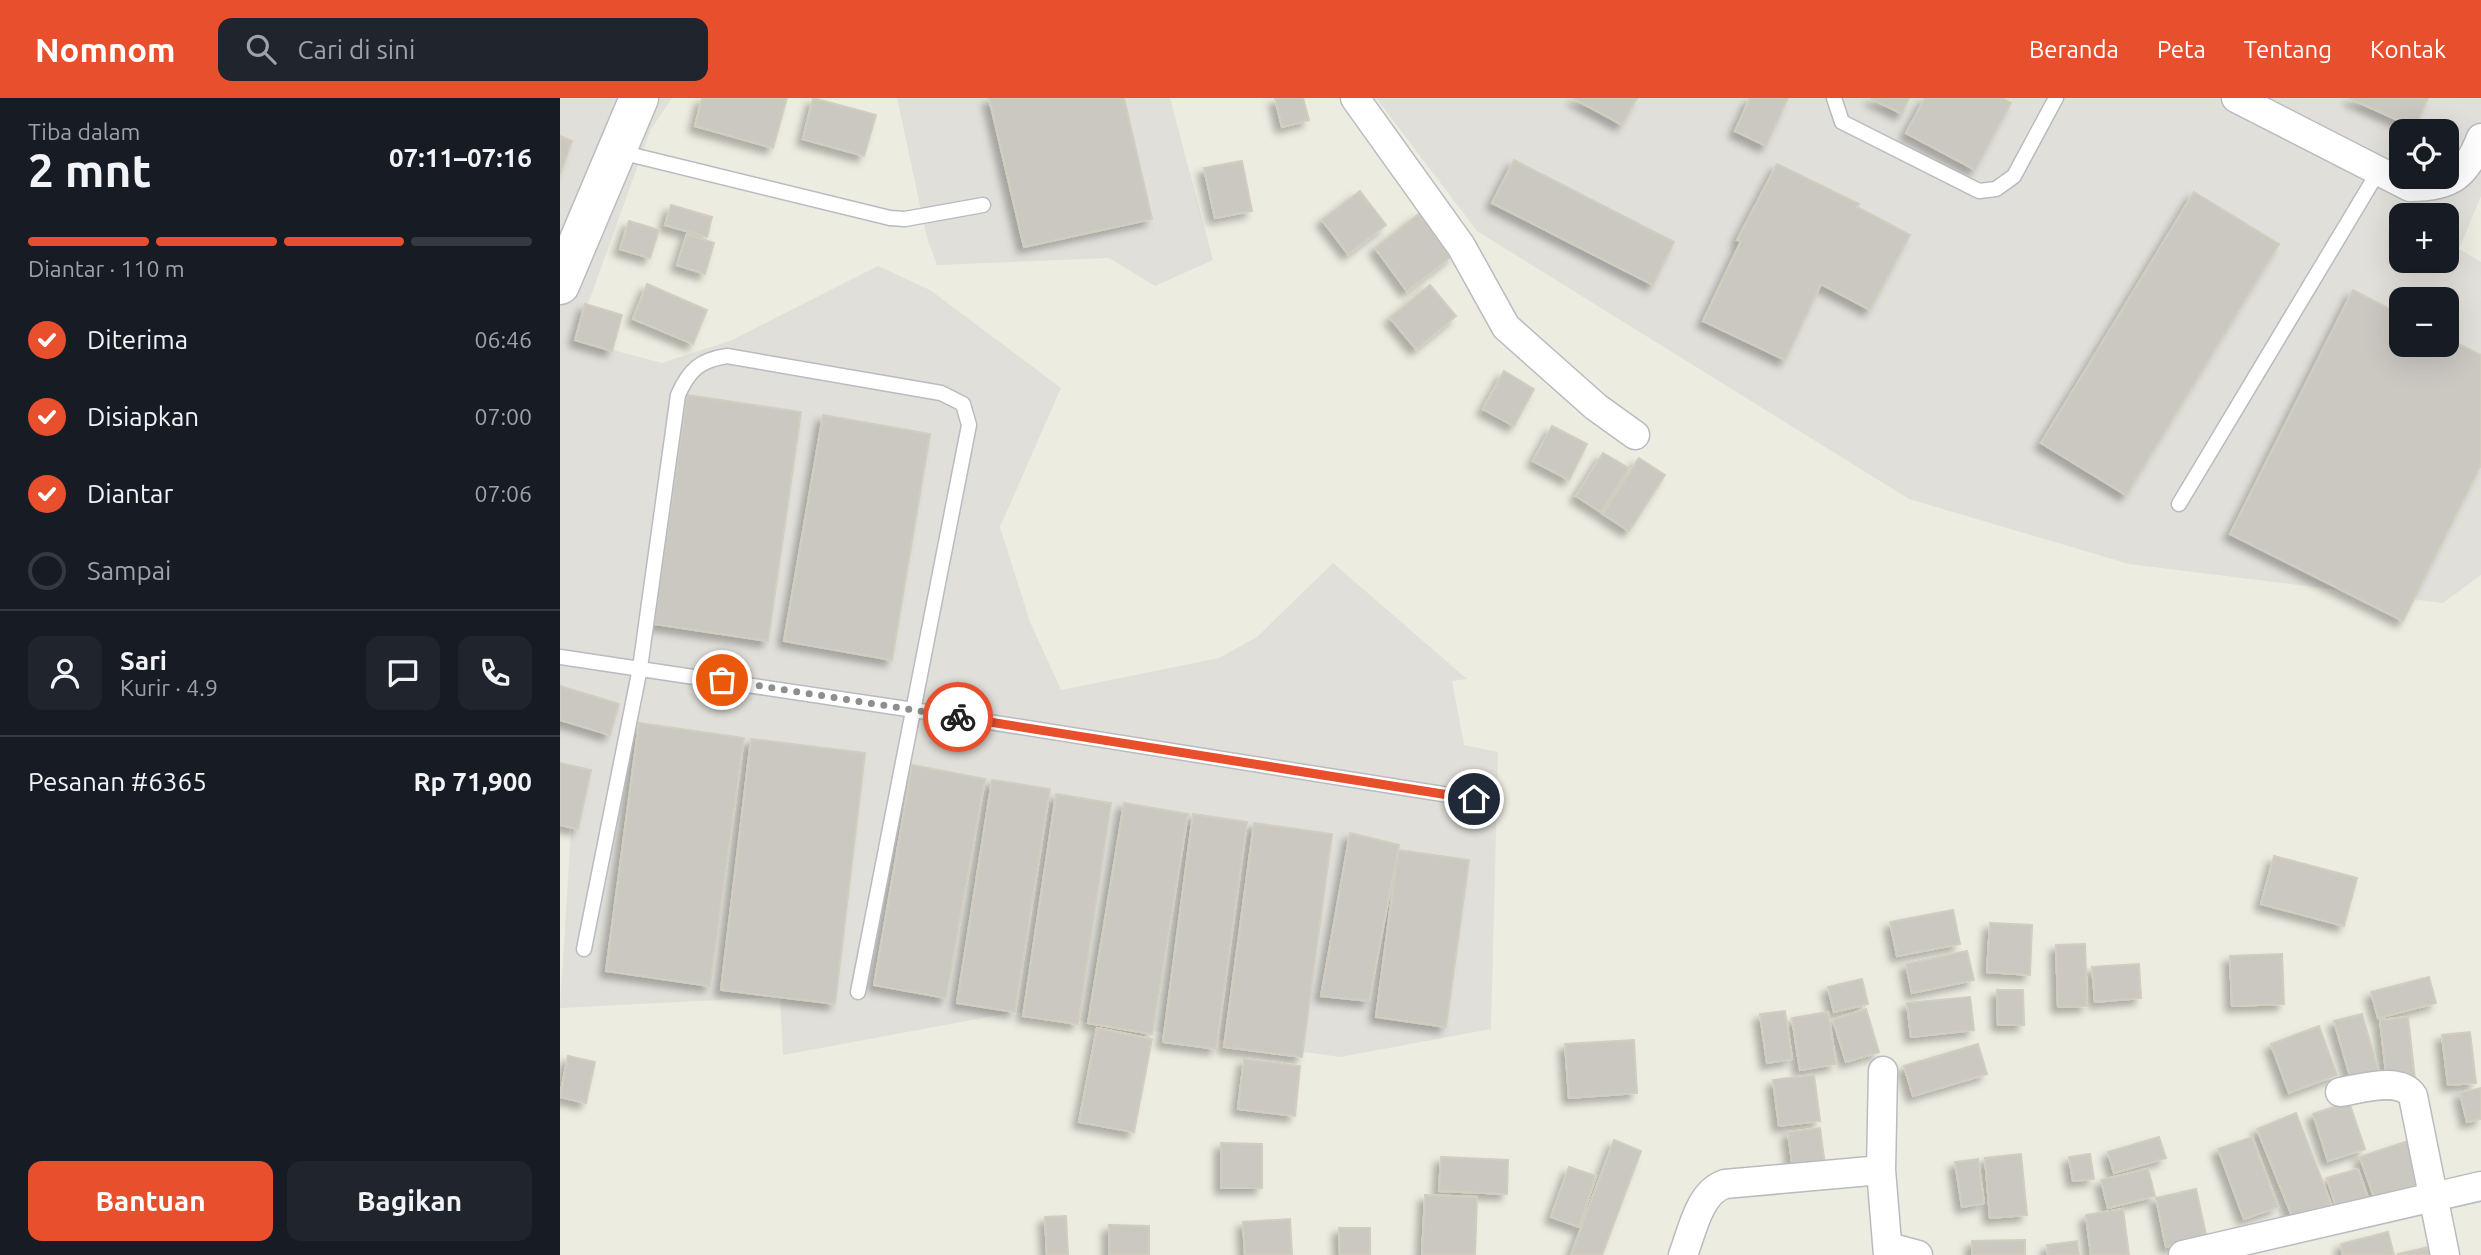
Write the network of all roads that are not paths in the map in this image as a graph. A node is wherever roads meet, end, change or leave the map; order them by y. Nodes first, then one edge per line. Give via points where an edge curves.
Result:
1 (639, 98) edge
2 (1355, 98) edge
3 (1834, 98) edge
4 (2056, 98) edge
5 (2236, 98) edge
6 (2481, 138) edge
7 (615, 151) junction
8 (2378, 172) junction
9 (983, 205) dead end
10 (560, 285) edge
11 (1635, 435) dead end
12 (2179, 504) dead end
13 (560, 657) edge
14 (640, 668) junction
15 (914, 710) junction
16 (1474, 799) dead end
17 (583, 949) dead end
18 (858, 992) dead end
19 (1883, 1071) dead end
20 (2340, 1091) dead end
21 (1881, 1170) junction
22 (2481, 1186) edge
23 (2434, 1195) junction
24 (1889, 1251) edge
25 (1683, 1255) edge
26 (1918, 1255) edge
27 (2183, 1255) edge
28 (2445, 1255) edge

1 - 7 main road
2 - 11 street via 1461,246 1506,327 1596,407
3 - 4 lane via 1842,122 1979,191 1996,190 2014,176
5 - 8 street
6 - 8 street via 2465,170 2431,187 2410,187
7 - 9 lane via 890,218
7 - 10 main road
8 - 12 lane
13 - 14 lane
14 - 15 lane
14 - 15 lane via 678,395 699,364 727,356 941,393 963,404 969,425
14 - 17 lane
15 - 16 lane
15 - 18 lane
19 - 21 street
20 - 23 street via 2399,1085 2409,1089
21 - 24 street
21 - 25 street via 1714,1187
22 - 23 street
23 - 27 street
23 - 28 street
24 - 26 street

